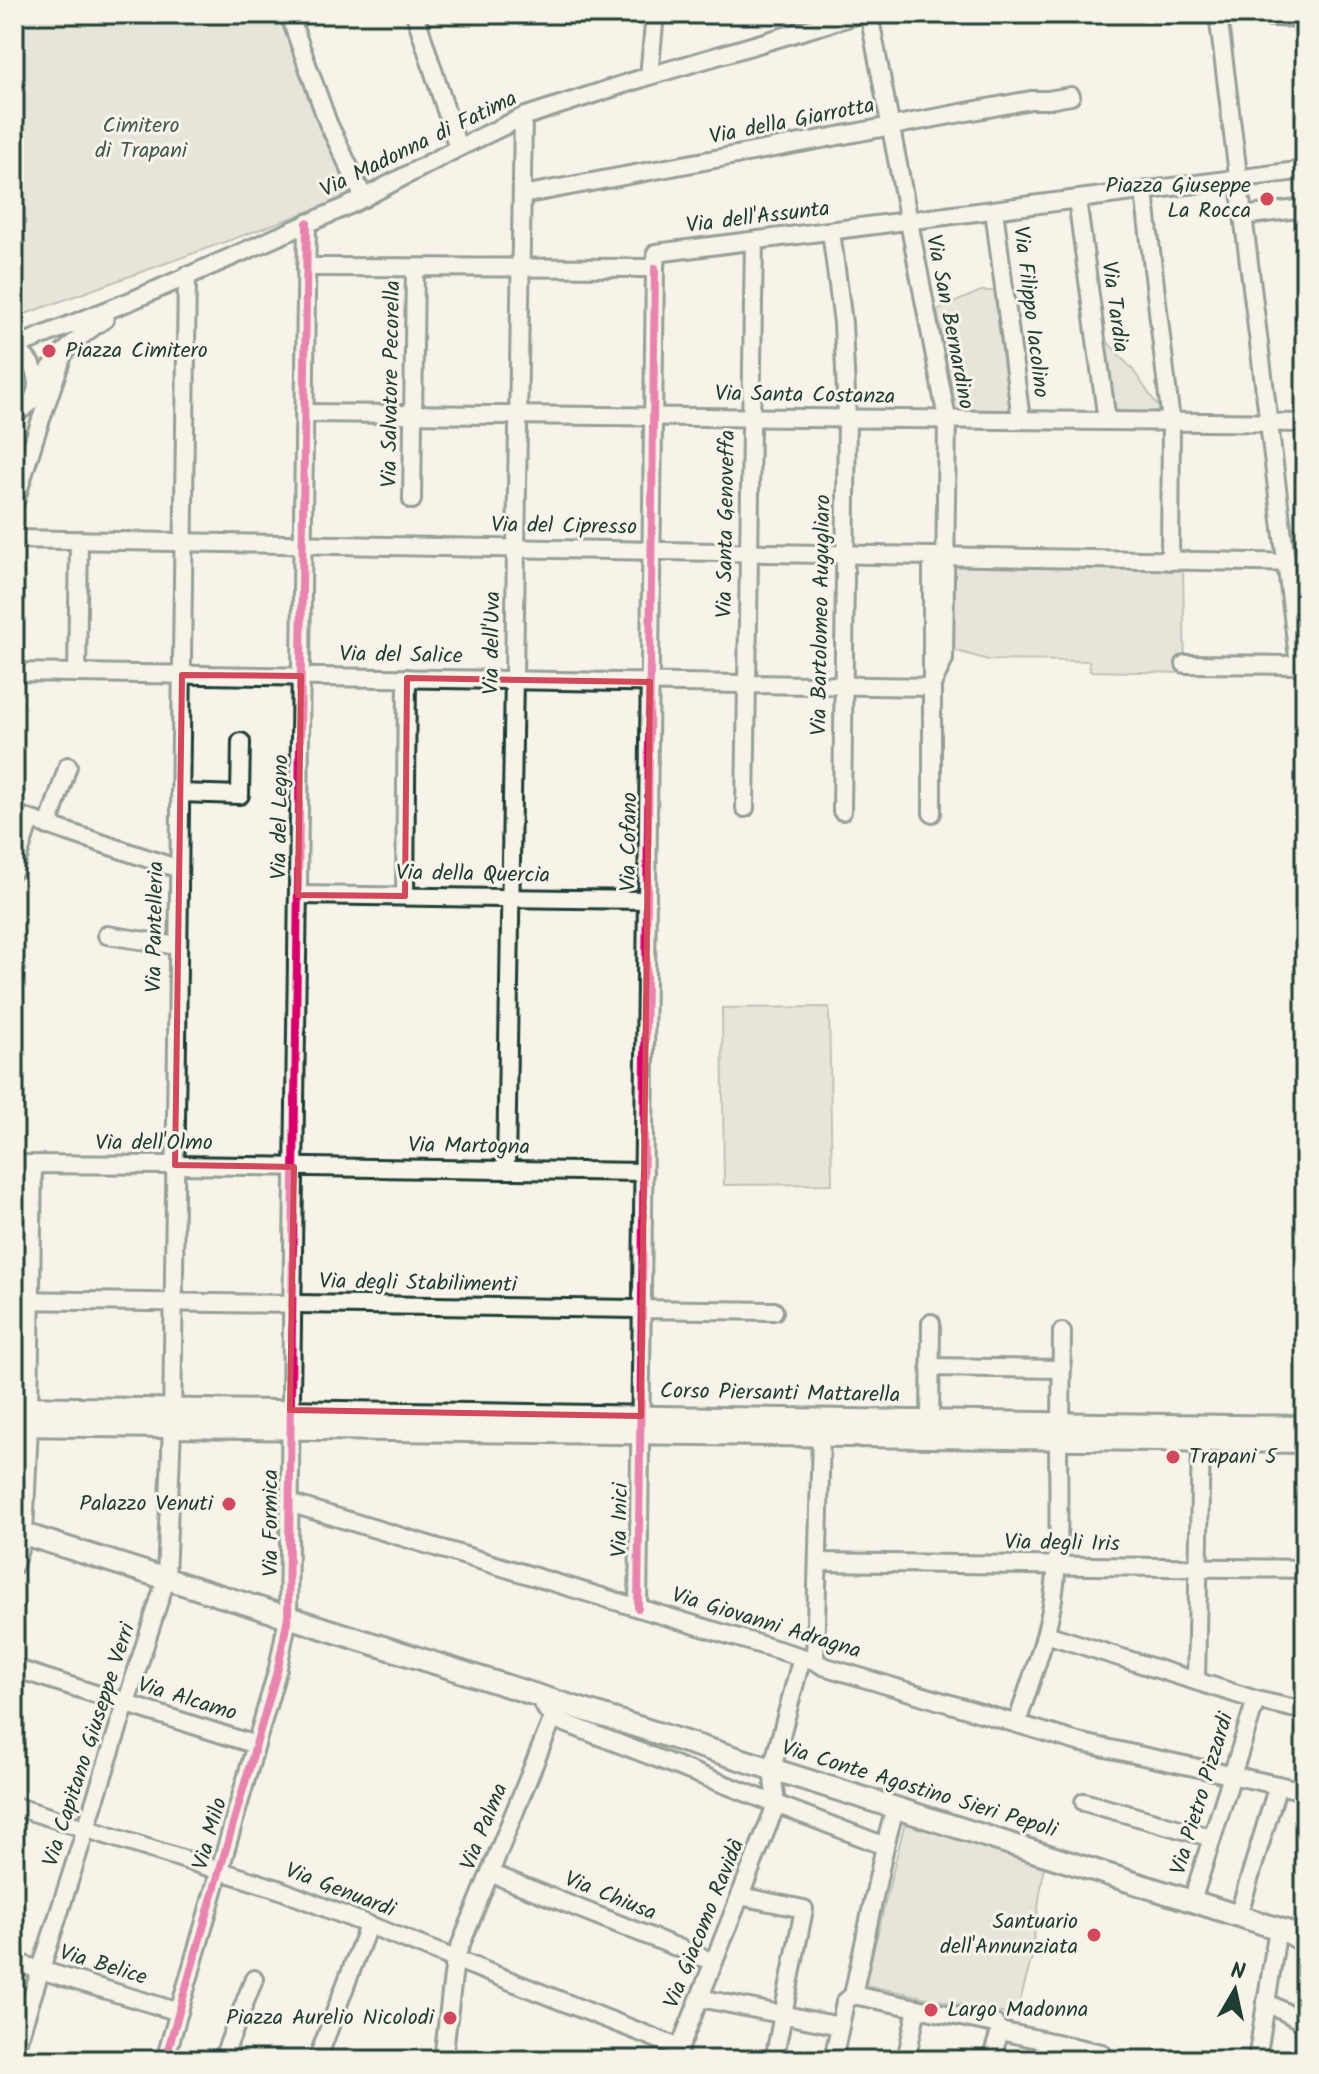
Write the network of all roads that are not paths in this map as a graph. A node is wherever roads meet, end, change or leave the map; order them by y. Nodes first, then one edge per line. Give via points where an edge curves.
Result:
1 (289, 14) edge
2 (415, 14) edge
3 (655, 14) edge
4 (860, 14) edge
5 (869, 14) edge
6 (1218, 14) edge
7 (1234, 14) edge
8 (1305, 19) edge
9 (649, 76) junction
10 (1071, 96) dead end
11 (523, 117) junction
12 (890, 126) junction
13 (458, 148) junction
14 (1305, 170) edge
15 (1234, 176) junction
16 (1144, 191) junction
17 (522, 195) junction
18 (364, 198) junction
19 (1077, 199) junction
20 (1305, 208) edge
21 (994, 210) junction
22 (1244, 220) junction
23 (907, 221) junction
24 (307, 223) junction
25 (831, 231) junction
26 (754, 241) junction
27 (306, 267) junction
28 (415, 268) junction
29 (655, 268) junction
30 (521, 269) junction
31 (187, 275) junction
32 (133, 300) junction
33 (14, 348) edge
34 (64, 352) junction
35 (36, 391) junction
36 (14, 413) edge
37 (304, 413) junction
38 (413, 414) junction
39 (518, 415) junction
40 (653, 416) junction
41 (751, 417) junction
42 (847, 419) junction
43 (947, 419) junction
44 (1021, 420) junction
45 (1107, 421) junction
46 (1171, 422) junction
47 (1269, 423) junction
48 (1305, 423) edge
49 (35, 437) junction
50 (412, 500) dead end
51 (14, 505) edge
52 (14, 539) edge
53 (79, 540) junction
54 (184, 542) junction
55 (302, 544) junction
56 (516, 548) junction
57 (652, 551) junction
58 (749, 553) junction
59 (845, 555) junction
60 (939, 556) junction
61 (1170, 561) junction
62 (1287, 563) junction
63 (1305, 563) edge
64 (1185, 664) dead end
65 (1302, 665) edge
66 (14, 672) edge
67 (77, 673) junction
68 (182, 675) junction
69 (301, 676) junction
70 (407, 678) junction
71 (514, 680) junction
72 (650, 682) junction
73 (747, 684) junction
74 (843, 685) junction
75 (931, 687) junction
76 (241, 742) dead end
77 (68, 766) dead end
78 (180, 793) junction
79 (745, 808) dead end
80 (842, 811) dead end
81 (932, 813) dead end
82 (22, 817) edge
83 (48, 826) junction
84 (179, 869) junction
85 (14, 870) edge
86 (298, 895) junction
87 (405, 896) junction
88 (510, 898) junction
89 (647, 900) junction
90 (107, 935) dead end
91 (178, 946) junction
92 (14, 1164) edge
93 (33, 1165) junction
94 (175, 1165) junction
95 (294, 1167) junction
96 (506, 1170) junction
97 (644, 1172) junction
98 (22, 1300) edge
99 (173, 1302) junction
100 (292, 1304) junction
101 (642, 1310) junction
102 (774, 1311) dead end
103 (931, 1323) dead end
104 (1062, 1332) dead end
105 (930, 1367) junction
106 (1062, 1369) junction
107 (21, 1416) edge
108 (172, 1418) junction
109 (290, 1419) junction
110 (930, 1421) junction
111 (641, 1424) junction
112 (1305, 1427) edge
113 (1060, 1431) junction
114 (821, 1435) junction
115 (1201, 1441) junction
116 (1305, 1442) edge
117 (289, 1503) junction
118 (19, 1532) edge
119 (818, 1562) junction
120 (14, 1565) edge
121 (1056, 1566) junction
122 (1198, 1567) junction
123 (1305, 1569) edge
124 (166, 1579) junction
125 (638, 1608) junction
126 (288, 1617) junction
127 (1046, 1634) junction
128 (809, 1659) junction
129 (14, 1668) edge
130 (1196, 1681) junction
131 (1256, 1700) junction
132 (126, 1704) junction
133 (556, 1710) junction
134 (1305, 1711) edge
135 (1017, 1723) junction
136 (647, 1730) junction
137 (256, 1745) junction
138 (638, 1751) junction
139 (772, 1769) junction
140 (1232, 1775) junction
141 (1278, 1785) junction
142 (1305, 1791) edge
143 (1084, 1802) dead end
144 (776, 1805) junction
145 (14, 1806) edge
146 (895, 1808) junction
147 (86, 1829) junction
148 (1212, 1838) junction
149 (885, 1846) junction
150 (219, 1871) junction
151 (490, 1873) junction
152 (740, 1896) junction
153 (1192, 1901) junction
154 (1238, 1916) junction
155 (368, 1926) junction
156 (1290, 1930) edge
157 (1305, 1942) edge
158 (453, 1956) junction
159 (14, 1962) edge
160 (714, 1962) junction
161 (41, 1970) junction
162 (254, 1979) dead end
163 (853, 1995) junction
164 (700, 1998) junction
165 (1266, 2002) junction
166 (917, 2008) junction
167 (179, 2012) junction
168 (783, 2015) junction
169 (1305, 2023) edge
170 (840, 2026) junction
171 (1003, 2033) junction
172 (14, 2053) edge
173 (678, 2054) edge
174 (165, 2060) edge
175 (222, 2060) edge
176 (317, 2060) edge
177 (443, 2060) edge
178 (774, 2060) edge
179 (833, 2060) edge
180 (906, 2060) edge
181 (991, 2060) edge
182 (1102, 2060) edge
183 (1257, 2060) edge

1 - 18 street via 328,123
2 - 13 street
3 - 9 street
4 - 9 street, Via Madonna di Fatima
5 - 12 street, Via San Bernardino
6 - 15 street
7 - 8 street
9 - 11 street, Via Madonna di Fatima
10 - 12 street, Via della Giarrotta
11 - 13 street, Via Madonna di Fatima
11 - 17 street, Via dell'Uva
12 - 17 street, Via della Giarrotta
12 - 23 street, Via San Bernardino
13 - 18 street, Via Madonna di Fatima
14 - 15 street, Via dell'Assunta
15 - 16 street, Via dell'Assunta
15 - 22 street
16 - 19 street, Via dell'Assunta
16 - 46 street
17 - 30 street, Via dell'Uva
18 - 24 street, Via Madonna di Fatima
19 - 21 street, Via dell'Assunta
19 - 45 street, Via Tardia
20 - 22 street
21 - 23 street, Via dell'Assunta
21 - 44 street, Via Filippo Iacolino
22 - 47 street
23 - 25 street, Via dell'Assunta
23 - 43 street, Via San Bernardino
24 - 27 street, Via del Legno
24 - 31 street, Via Madonna di Fatima
25 - 26 street, Via dell'Assunta
25 - 42 street, Via Bartolomeo Augugliaro via 843,323
26 - 29 street, Via dell'Assunta via 656,253
26 - 41 street, Via Santa Genoveffa
27 - 28 street
27 - 37 street, Via del Legno
28 - 30 street
28 - 38 street, Via Salvatore Pecorella
29 - 30 street
29 - 40 street, Via Cofano
30 - 39 street, Via dell'Uva
31 - 32 street, Via Madonna di Fatima
31 - 54 street, Via Pantelleria
32 - 33 street
32 - 34 street
33 - 35 street via 31,364
34 - 35 street
34 - 49 street
35 - 36 street via 26,408
35 - 49 street
37 - 38 street, Via Santa Costanza
37 - 55 street, Via del Legno
38 - 39 street, Via Santa Costanza
38 - 50 street, Via Salvatore Pecorella
39 - 40 street, Via Santa Costanza
39 - 56 street, Via dell'Uva
40 - 41 street, Via Santa Costanza
40 - 57 street, Via Cofano
41 - 42 street, Via Santa Costanza
41 - 58 street, Via Santa Genoveffa
42 - 43 street, Via Santa Costanza
42 - 59 street, Via Bartolomeo Augugliaro
43 - 44 street, Via Santa Costanza
43 - 60 street, Via San Bernardino
44 - 45 street, Via Santa Costanza
45 - 46 street, Via Santa Costanza
46 - 47 street, Via Santa Costanza
46 - 61 street
47 - 48 street, Via Santa Costanza
47 - 62 street
49 - 51 street
52 - 53 street, Via del Cipresso
53 - 54 street, Via del Cipresso
53 - 67 street
54 - 55 street, Via del Cipresso
54 - 68 street, Via Pantelleria
55 - 56 street, Via del Cipresso
55 - 69 street, Via del Legno
56 - 57 street, Via del Cipresso
56 - 71 street, Via dell'Uva
57 - 58 street, Via del Cipresso
57 - 72 street, Via Cofano
58 - 59 street, Via del Cipresso
58 - 73 street, Via Santa Genoveffa
59 - 60 street, Via del Cipresso
59 - 74 street, Via Bartolomeo Augugliaro
60 - 61 street, Via del Cipresso
60 - 75 street, Via San Bernardino via 944,659
61 - 62 street, Via del Cipresso
62 - 63 street, Via del Cipresso
62 - 65 street
64 - 65 street
66 - 67 street, Via del Salice
67 - 68 street, Via del Salice
68 - 69 street, Via del Salice
68 - 78 street, Via Pantelleria
69 - 70 street, Via del Salice
69 - 86 street, Via del Legno
70 - 71 street, Via del Salice
70 - 87 street
71 - 72 street, Via del Salice
71 - 88 street, Via dell'Uva
72 - 73 street, Via del Salice
72 - 89 street, Via Cofano
73 - 74 street, Via del Salice
73 - 79 street, Via Santa Genoveffa
74 - 75 street, Via del Salice
74 - 80 street, Via Bartolomeo Augugliaro
75 - 81 street, Via San Bernardino
76 - 78 street via 240,795
77 - 83 street
78 - 84 street, Via Pantelleria
82 - 83 street
82 - 85 street
83 - 84 street
84 - 91 street, Via Pantelleria
86 - 87 street, Via della Quercia
86 - 95 street, Via del Legno
87 - 88 street, Via della Quercia
88 - 89 street, Via della Quercia
88 - 96 street, Via dell'Uva
89 - 97 street, Via Cofano
90 - 91 street
91 - 94 street, Via Pantelleria
92 - 93 street, Via dell'Olmo
93 - 94 street, Via dell'Olmo
93 - 98 street
94 - 95 street, Via dell'Olmo
94 - 99 street, Via Pantelleria
95 - 96 street, Via Martogna
95 - 100 street, Via del Legno
96 - 97 street, Via Martogna
97 - 101 street, Via Cofano
98 - 99 street, Via degli Stabilimenti
98 - 107 street
99 - 100 street, Via degli Stabilimenti
99 - 108 street, Via Pantelleria
100 - 101 street, Via degli Stabilimenti
100 - 109 street, Via del Legno
101 - 102 street, Via degli Stabilimenti
101 - 111 street, Via Cofano
103 - 105 street
104 - 106 street
105 - 106 street
105 - 110 street
106 - 113 street
107 - 108 main road, Corso Piersanti Mattarella
107 - 118 street
108 - 109 main road, Corso Piersanti Mattarella
108 - 124 street, Via Pantelleria
109 - 111 main road, Corso Piersanti Mattarella
109 - 117 street, Via Formica
110 - 111 main road, Corso Piersanti Mattarella
110 - 113 main road, Corso Piersanti Mattarella
111 - 114 main road, Corso Piersanti Mattarella
111 - 125 street, Via Inici
112 - 113 main road, Corso Piersanti Mattarella
113 - 114 main road, Corso Piersanti Mattarella
113 - 115 main road, Corso Piersanti Mattarella
113 - 121 street
114 - 119 street
115 - 116 main road, Corso Piersanti Mattarella
115 - 122 street
117 - 125 street, Via Giovanni Adragna
117 - 126 street, Via Formica
118 - 120 street
118 - 124 main road, Via Conte Agostino Sieri Pepoli
119 - 121 street, Via degli Iris
119 - 128 street
121 - 122 street, Via degli Iris
121 - 127 street
122 - 123 street, Via degli Iris
122 - 130 street
124 - 126 main road, Via Conte Agostino Sieri Pepoli
124 - 132 street, Via Capitano Giuseppe Verri
125 - 128 street, Via Giovanni Adragna
126 - 133 main road, Via Conte Agostino Sieri Pepoli via 537,1695
126 - 137 street, Via Milo
127 - 130 street
127 - 135 street
128 - 135 street, Via Giovanni Adragna
128 - 139 street
129 - 132 street, Via Alcamo
130 - 131 street
131 - 134 street
131 - 140 street, Via Pietro Pizzardi
132 - 137 street, Via Alcamo
132 - 147 street, Via Capitano Giuseppe Verri
133 - 136 main road, Via Conte Agostino Sieri Pepoli
133 - 138 street, Via Conte Agostino Sieri Pepoli
133 - 151 street, Via Palma
135 - 140 street, Via Giovanni Adragna via 1078,1742
136 - 138 street
136 - 139 main road, Via Conte Agostino Sieri Pepoli
137 - 150 street, Via Milo
138 - 144 street, Via Conte Agostino Sieri Pepoli
139 - 144 street
139 - 146 main road, Via Conte Agostino Sieri Pepoli
140 - 141 street, Via Giovanni Adragna
140 - 148 street, Via Pietro Pizzardi
141 - 142 street, Via Giovanni Adragna
141 - 154 street
143 - 148 street
144 - 149 street, Via Conte Agostino Sieri Pepoli
144 - 152 street, Via Giacomo Ravidà
145 - 147 street, Via Genuardi
146 - 149 street
146 - 153 main road, Via Conte Agostino Sieri Pepoli
147 - 150 street, Via Genuardi
147 - 161 street, Via Capitano Giuseppe Verri
148 - 153 street, Via Pietro Pizzardi
149 - 163 street
150 - 155 street, Via Genuardi
150 - 167 street, Via Milo
151 - 158 street, Via Palma
151 - 160 street, Via Chiusa
152 - 160 street, Via Giacomo Ravidà
152 - 168 street via 804,1909
153 - 154 main road, Via Conte Agostino Sieri Pepoli
154 - 156 main road, Via Conte Agostino Sieri Pepoli
155 - 158 street, Via Genuardi
155 - 176 street
156 - 157 main road, Via Conte Agostino Sieri Pepoli
156 - 165 street
158 - 173 street, Via Genuardi
158 - 177 street, Via Palma
159 - 161 street, Via Belice
160 - 164 street, Via Giacomo Ravidà
161 - 167 street, Via Belice
161 - 172 street, Via Capitano Giuseppe Verri
162 - 175 street
163 - 166 street
163 - 170 street via 845,2002
164 - 168 street
164 - 173 street, Via Giacomo Ravidà
165 - 169 street
165 - 183 street
166 - 171 street via 995,2024
166 - 180 street
167 - 174 street, Via Milo
168 - 170 street
168 - 178 street
170 - 179 street
171 - 181 street
171 - 182 street via 1102,2053

